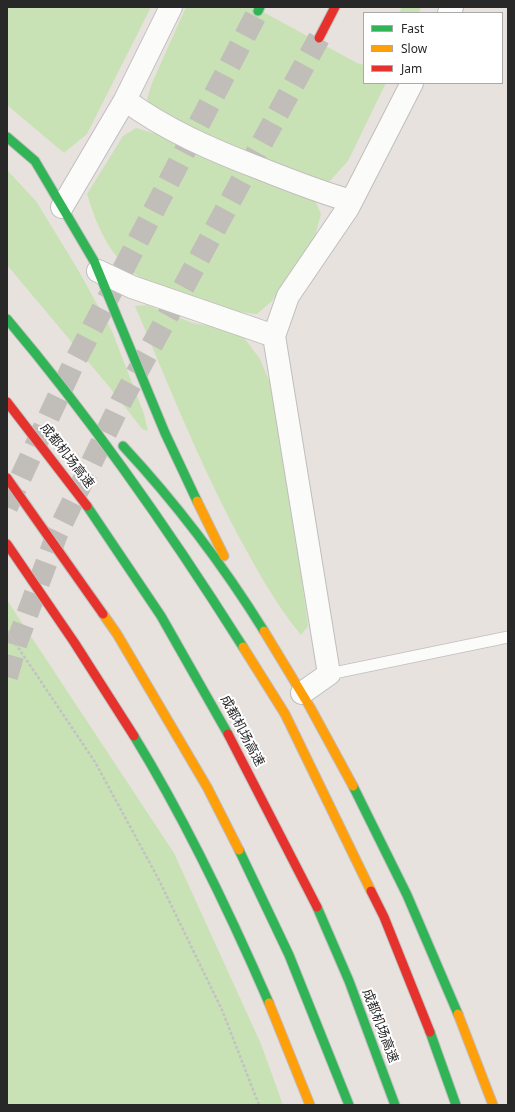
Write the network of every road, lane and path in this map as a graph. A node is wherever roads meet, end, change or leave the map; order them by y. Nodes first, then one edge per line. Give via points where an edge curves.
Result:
1 (171, 7) edge
2 (335, 7) edge
3 (319, 38) tunnel mouth
4 (411, 84) edge
5 (125, 100) junction
6 (7, 136) edge
7 (351, 201) junction
8 (62, 207) junction
9 (98, 271) junction
10 (7, 319) edge
11 (274, 336) junction
12 (45, 364) junction
13 (7, 402) edge
14 (102, 425) dead end
15 (118, 441) dead end
16 (7, 478) edge
17 (7, 544) edge
18 (243, 599) junction
19 (7, 631) edge
20 (508, 637) edge
21 (329, 674) junction
22 (302, 693) junction
23 (258, 1105) edge
24 (310, 1105) edge
25 (349, 1105) edge
26 (395, 1105) edge
27 (456, 1105) edge
28 (493, 1105) edge

1 - 5 street
2 - 3 main road
4 - 7 street
5 - 7 street via 147,116 205,147 318,192
5 - 8 street
6 - 8 main road via 35,161
7 - 11 street via 288,296
8 - 9 main road
9 - 11 street via 132,287
9 - 18 main road via 165,433
10 - 12 main road
11 - 21 street
12 - 14 main road
12 - 27 main road via 188,560 285,714 384,917
13 - 26 main road, 成都机场高速 via 95,514 151,600 210,699 319,910 371,1035
15 - 18 main road via 184,517
16 - 25 main road via 117,634 233,838 289,955
17 - 24 main road via 91,668 138,743 182,822 285,1039
18 - 22 main road
19 - 23 path via 95,762 158,878 222,1010
20 - 21 lane
21 - 22 street
22 - 28 main road via 338,756 397,872 442,975

